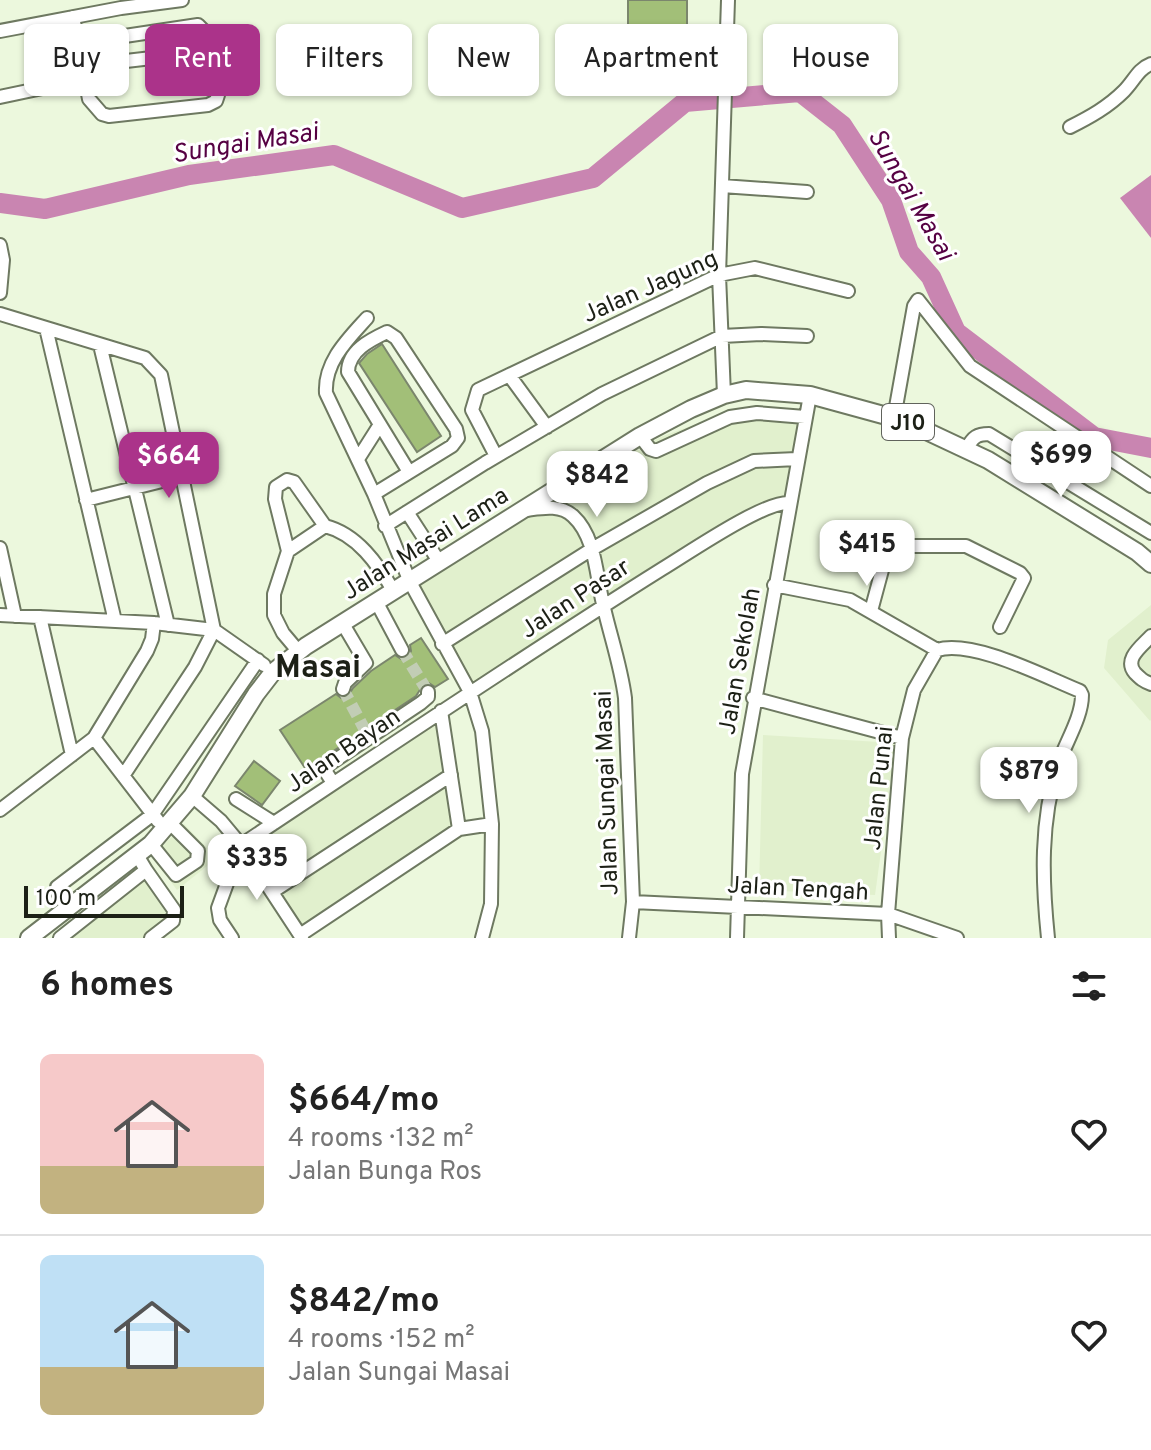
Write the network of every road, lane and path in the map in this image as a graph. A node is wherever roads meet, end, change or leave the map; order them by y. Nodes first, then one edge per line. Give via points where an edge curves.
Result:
1 (182, 0) edge
2 (728, 0) edge
3 (120, 4) edge
4 (73, 17) junction
5 (74, 24) edge
6 (0, 31) edge
7 (1151, 64) edge
8 (24, 90) edge
9 (88, 96) edge
10 (218, 96) edge
11 (0, 97) edge
12 (1070, 127) dead end
13 (722, 186) junction
14 (807, 192) dead end
15 (0, 245) edge
16 (719, 275) junction
17 (848, 291) dead end
18 (0, 293) edge
19 (0, 314) edge
20 (367, 318) dead end
21 (46, 328) junction
22 (722, 336) junction
23 (807, 336) dead end
24 (100, 345) junction
25 (509, 375) junction
26 (724, 395) junction
27 (810, 395) junction
28 (805, 417) junction
29 (894, 418) junction
30 (379, 426) junction
31 (547, 427) junction
32 (640, 436) junction
33 (967, 448) junction
34 (496, 456) junction
35 (358, 459) junction
36 (797, 459) junction
37 (409, 472) junction
38 (182, 476) junction
39 (1151, 486) edge
40 (135, 488) junction
41 (374, 494) junction
42 (86, 500) junction
43 (789, 503) junction
44 (523, 510) junction
45 (407, 512) junction
46 (325, 526) junction
47 (385, 526) junction
48 (1151, 533) edge
49 (0, 548) edge
50 (592, 549) junction
51 (288, 551) junction
52 (440, 563) junction
53 (1151, 564) edge
54 (410, 582) junction
55 (774, 585) junction
56 (394, 592) junction
57 (377, 603) junction
58 (603, 606) junction
59 (871, 611) junction
60 (0, 615) edge
61 (15, 616) junction
62 (40, 617) junction
63 (115, 621) junction
64 (161, 624) junction
65 (343, 624) junction
66 (1000, 627) dead end
67 (214, 630) junction
68 (1151, 636) edge
69 (442, 644) junction
70 (402, 650) tunnel mouth
71 (937, 650) junction
72 (299, 652) junction
73 (258, 660) junction
74 (273, 672) junction
75 (1151, 684) edge
76 (343, 689) dead end
77 (428, 692) dead end
78 (470, 692) junction
79 (753, 698) junction
80 (441, 711) junction
81 (94, 738) junction
82 (902, 738) junction
83 (72, 755) junction
84 (451, 775) junction
85 (123, 776) junction
86 (333, 783) junction
87 (192, 796) junction
88 (236, 799) dead end
89 (0, 810) edge
90 (152, 815) junction
91 (274, 823) junction
92 (492, 824) junction
93 (168, 826) junction
94 (459, 829) junction
95 (151, 844) junction
96 (241, 845) junction
97 (137, 855) junction
98 (146, 870) junction
99 (272, 892) junction
100 (633, 902) junction
101 (737, 906) junction
102 (67, 908) junction
103 (888, 914) junction
104 (301, 936) edge
105 (29, 938) edge
106 (60, 938) edge
107 (151, 938) edge
108 (232, 938) edge
109 (482, 938) edge
110 (629, 938) edge
111 (737, 938) edge
112 (889, 938) edge
113 (957, 938) edge
114 (1048, 938) edge

1 - 3 street
2 - 13 street
3 - 4 street
4 - 5 street
4 - 6 street
7 - 12 street via 1101,111
8 - 11 street
9 - 10 street via 94,108 109,116 208,105
13 - 14 street
13 - 16 street
15 - 18 street
16 - 17 street, Jalan Jagung via 755,268
16 - 22 street
16 - 25 street, Jalan Jagung
19 - 21 street
20 - 35 street via 336,356 325,385 327,400
21 - 24 street
21 - 42 street
22 - 23 street
22 - 26 street
22 - 31 street
24 - 38 street via 145,358 161,375
24 - 40 street
25 - 31 street
25 - 34 street, Jalan Jagung via 478,390 472,410
26 - 27 main road, Jalan Masai Lama / J10 via 746,390
26 - 32 main road, Jalan Masai Lama / J10
27 - 28 street, Jalan Sekolah
27 - 29 main road, Jalan Masai Lama / J10
28 - 32 street via 730,417 656,451
28 - 36 street, Jalan Sekolah
29 - 33 main road, Jalan Masai Lama / J10
29 - 39 street via 918,300 970,366
30 - 35 street
30 - 37 street
30 - 37 street via 347,368 354,354 387,332 458,434 452,446
31 - 34 street
32 - 44 main road, Jalan Masai Lama / J10
33 - 48 street via 972,438 989,434
33 - 53 main road, Jalan Masai Lama / J10
34 - 45 street
35 - 41 street
36 - 43 street, Jalan Sekolah
36 - 50 street via 754,461
37 - 41 street
38 - 40 street
38 - 67 street
40 - 42 street
40 - 64 street
41 - 47 street
42 - 63 street
43 - 55 street, Jalan Sekolah
43 - 58 street, Jalan Pasar via 774,504
44 - 50 street, Jalan Sungai Masai via 553,507 570,513
44 - 52 main road, Jalan Masai Lama / J10
45 - 47 street
45 - 52 street
46 - 51 street
46 - 51 street via 294,482 276,487
46 - 56 street via 360,544
47 - 54 street
49 - 61 street
50 - 58 street, Jalan Sungai Masai
50 - 69 street
51 - 72 street via 274,594 274,615
52 - 54 main road, Jalan Masai Lama / J10
54 - 56 main road, Jalan Masai Lama / J10
54 - 69 street
55 - 59 street via 850,600
55 - 79 street, Jalan Sekolah
56 - 57 main road, Jalan Masai Lama / J10
57 - 65 main road, Jalan Masai Lama / J10
57 - 70 street
58 - 78 street, Jalan Pasar
58 - 100 street, Jalan Sungai Masai via 625,698
59 - 66 street via 890,540 966,546 1024,578
59 - 71 street
60 - 61 street
61 - 62 street
62 - 63 street
62 - 83 street
63 - 64 street
64 - 67 street
64 - 81 street
65 - 72 main road, Jalan Masai Lama / J10
65 - 76 street via 366,663
67 - 73 street
67 - 85 street
68 - 75 street via 1130,663
69 - 78 street
71 - 82 street, Jalan Punai via 914,690
71 - 114 street via 982,652 1082,695 1057,767 1044,832
72 - 74 main road, Jalan Masai Lama / J10
73 - 74 street
73 - 90 street
74 - 87 main road, Jalan Masai Lama / J10
77 - 86 street via 421,703 367,734 328,765
78 - 80 street, Jalan Bayan
78 - 92 street via 484,738
79 - 82 street
79 - 101 street, Jalan Sekolah via 742,774
80 - 84 street
80 - 86 street, Jalan Bayan
81 - 83 street
81 - 85 street
82 - 103 street, Jalan Punai
83 - 89 street
84 - 94 street
84 - 99 street
85 - 90 street
86 - 91 street, Jalan Bayan
87 - 93 main road, Jalan Masai Lama / J10
87 - 96 street
88 - 91 street
90 - 93 street
90 - 102 street via 57,887
91 - 96 street, Jalan Bayan
92 - 94 street
92 - 109 street via 491,904
93 - 95 main road, Jalan Masai Lama / J10
93 - 95 street via 198,851 197,861 176,875
94 - 104 street
95 - 97 main road, Jalan Masai Lama / J10
96 - 99 street
96 - 108 street via 218,908
97 - 98 street
97 - 102 main road, Jalan Masai Lama / J10
98 - 106 street
98 - 107 street via 174,910 173,921
99 - 104 street
100 - 101 street, Jalan Tengah
100 - 110 street, Jalan Sungai Masai
101 - 103 street, Jalan Tengah
101 - 111 street, Jalan Sekolah
102 - 105 main road, Jalan Masai Lama / J10
103 - 112 street, Jalan Punai
103 - 113 street, Jalan Tengah

